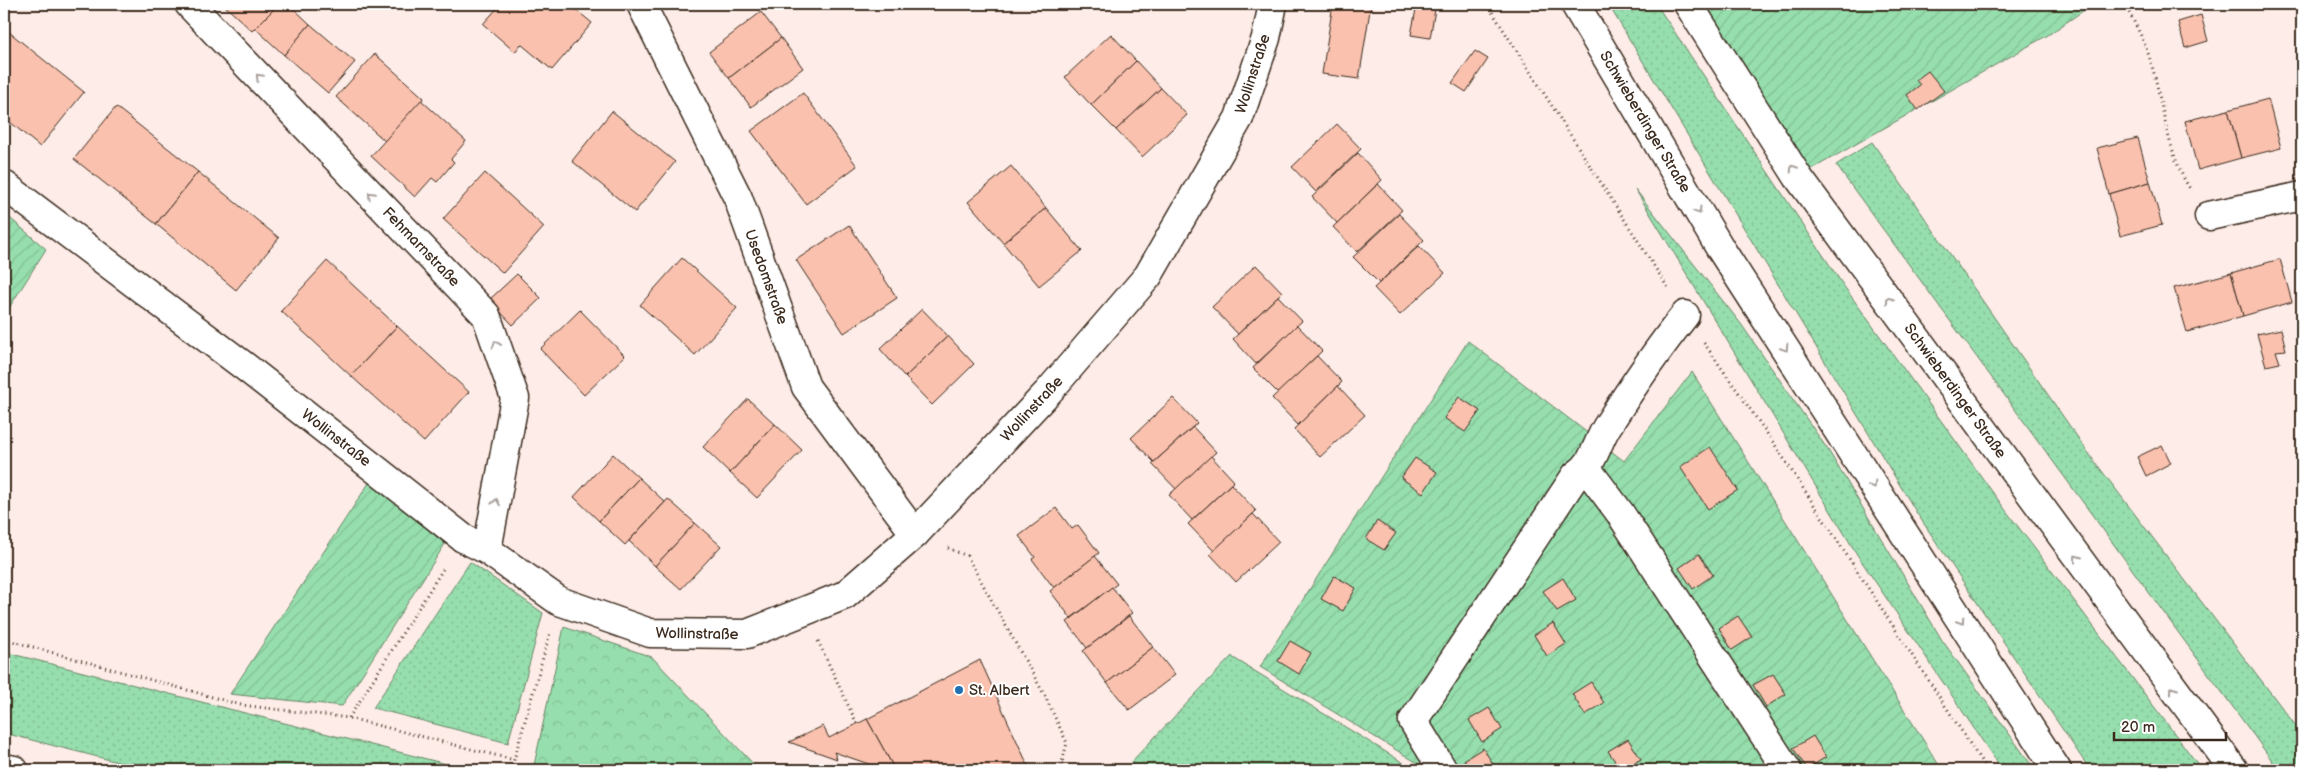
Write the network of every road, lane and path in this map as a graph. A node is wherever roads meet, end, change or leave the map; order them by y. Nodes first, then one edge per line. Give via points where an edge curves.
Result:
1 (188, 4) edge
2 (641, 4) edge
3 (1273, 4) edge
4 (1487, 4) edge
5 (1574, 4) edge
6 (1688, 4) edge
7 (2124, 4) edge
8 (4, 185) edge
9 (2302, 196) edge
10 (2209, 216) joint
11 (1685, 315) junction
12 (1587, 468) junction
13 (915, 534) junction
14 (463, 538) junction
15 (487, 550) junction
16 (558, 601) junction
17 (4, 639) edge
18 (825, 650) dead end
19 (349, 718) junction
20 (857, 724) dead end
21 (514, 760) junction
22 (4, 768) edge
23 (14, 770) edge
24 (511, 770) edge
25 (1060, 770) edge
26 (1443, 770) edge
27 (1786, 770) edge
28 (1987, 770) edge
29 (2057, 770) edge
30 (2234, 770) edge

15 -> 1 main road, Fehmarnstraße via 515,398 486,316
2 - 13 main road, Usedomstraße via 738,198 806,387
3 - 13 main road, Wollinstraße via 1266,38 1239,118 1148,276 1049,391
4 - 11 path
5 -> 29 main road, Schwieberdinger Straße via 1720,248
30 -> 6 main road, Schwieberdinger Straße via 1798,176
7 - 10 path via 2139,28 2152,66 2165,123 2184,181
8 - 14 main road, Wollinstraße via 248,368
9 - 10 main road
11 - 12 main road via 1663,342 1606,428
11 - 28 path via 1773,442
12 - 26 main road via 1576,475 1413,721
12 - 27 main road via 1620,513
13 - 16 main road, Wollinstraße via 846,595 747,634 650,633
13 - 25 path via 966,556 1068,743
14 - 15 main road, Wollinstraße
14 - 19 path
15 - 16 main road, Wollinstraße
16 - 21 path
17 - 19 path via 242,705
18 - 20 path
19 - 21 path
21 - 24 path
22 - 23 main road

